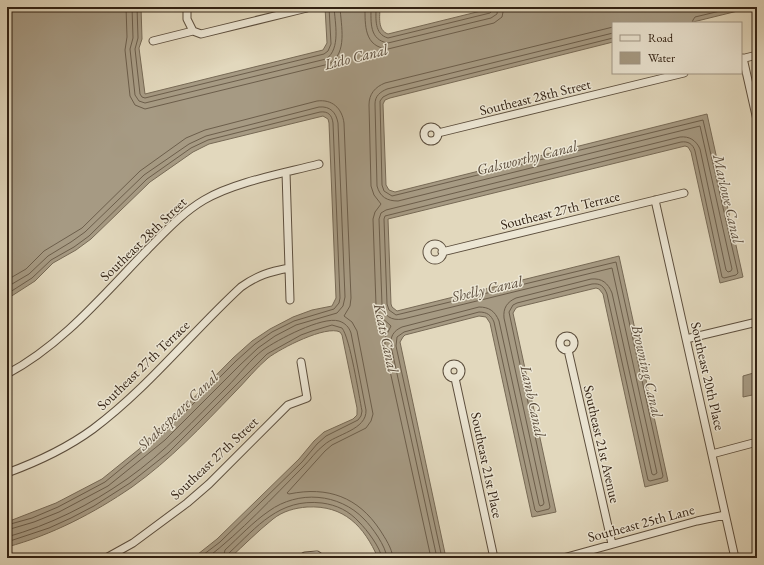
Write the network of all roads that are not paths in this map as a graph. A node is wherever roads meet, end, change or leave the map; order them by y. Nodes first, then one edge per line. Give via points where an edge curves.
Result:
1 (187, 7) edge
2 (307, 8) dead end
3 (280, 11) edge
4 (193, 31) junction
5 (153, 41) dead end
6 (757, 55) edge
7 (742, 59) edge
8 (680, 74) edge
9 (757, 120) edge
10 (438, 133) dead end
11 (320, 164) dead end
12 (286, 172) junction
13 (684, 193) dead end
14 (655, 200) junction
15 (442, 252) dead end
16 (289, 268) junction
17 (290, 300) dead end
18 (757, 322) edge
19 (686, 340) junction
20 (568, 350) dead end
21 (301, 362) dead end
22 (7, 374) edge
23 (455, 378) dead end
24 (757, 442) edge
25 (712, 454) junction
26 (7, 474) edge
27 (725, 515) junction
28 (612, 544) junction
29 (319, 557) edge
30 (106, 558) edge
31 (302, 558) edge
32 (494, 558) edge
33 (563, 558) edge
34 (735, 558) edge

1 - 4 street via 187,19
2 - 3 street
3 - 4 street via 201,34
4 - 5 street
6 - 7 street
7 - 9 street
8 - 10 street, Southeast 28th Street
11 - 12 street, Southeast 28th Street
12 - 16 street
12 - 22 street, Southeast 28th Street via 232,188 196,205 50,346
13 - 14 street, Southeast 27th Terrace
14 - 15 street, Southeast 27th Terrace
14 - 19 street, Southeast 20th Place
16 - 17 street
16 - 26 street, Southeast 27th Terrace via 257,276 241,287 127,401 93,429 54,453
18 - 19 street
19 - 25 street, Southeast 20th Place
20 - 28 street, Southeast 21st Avenue
21 - 30 street, Southeast 27th Street via 308,398 288,405 210,484 187,503 133,543
23 - 32 street, Southeast 21st Place
24 - 25 street
25 - 27 street, Southeast 20th Place
27 - 28 street, Southeast 25th Lane
27 - 34 street, Southeast 20th Place
28 - 33 street, Southeast 25th Lane
29 - 31 street

